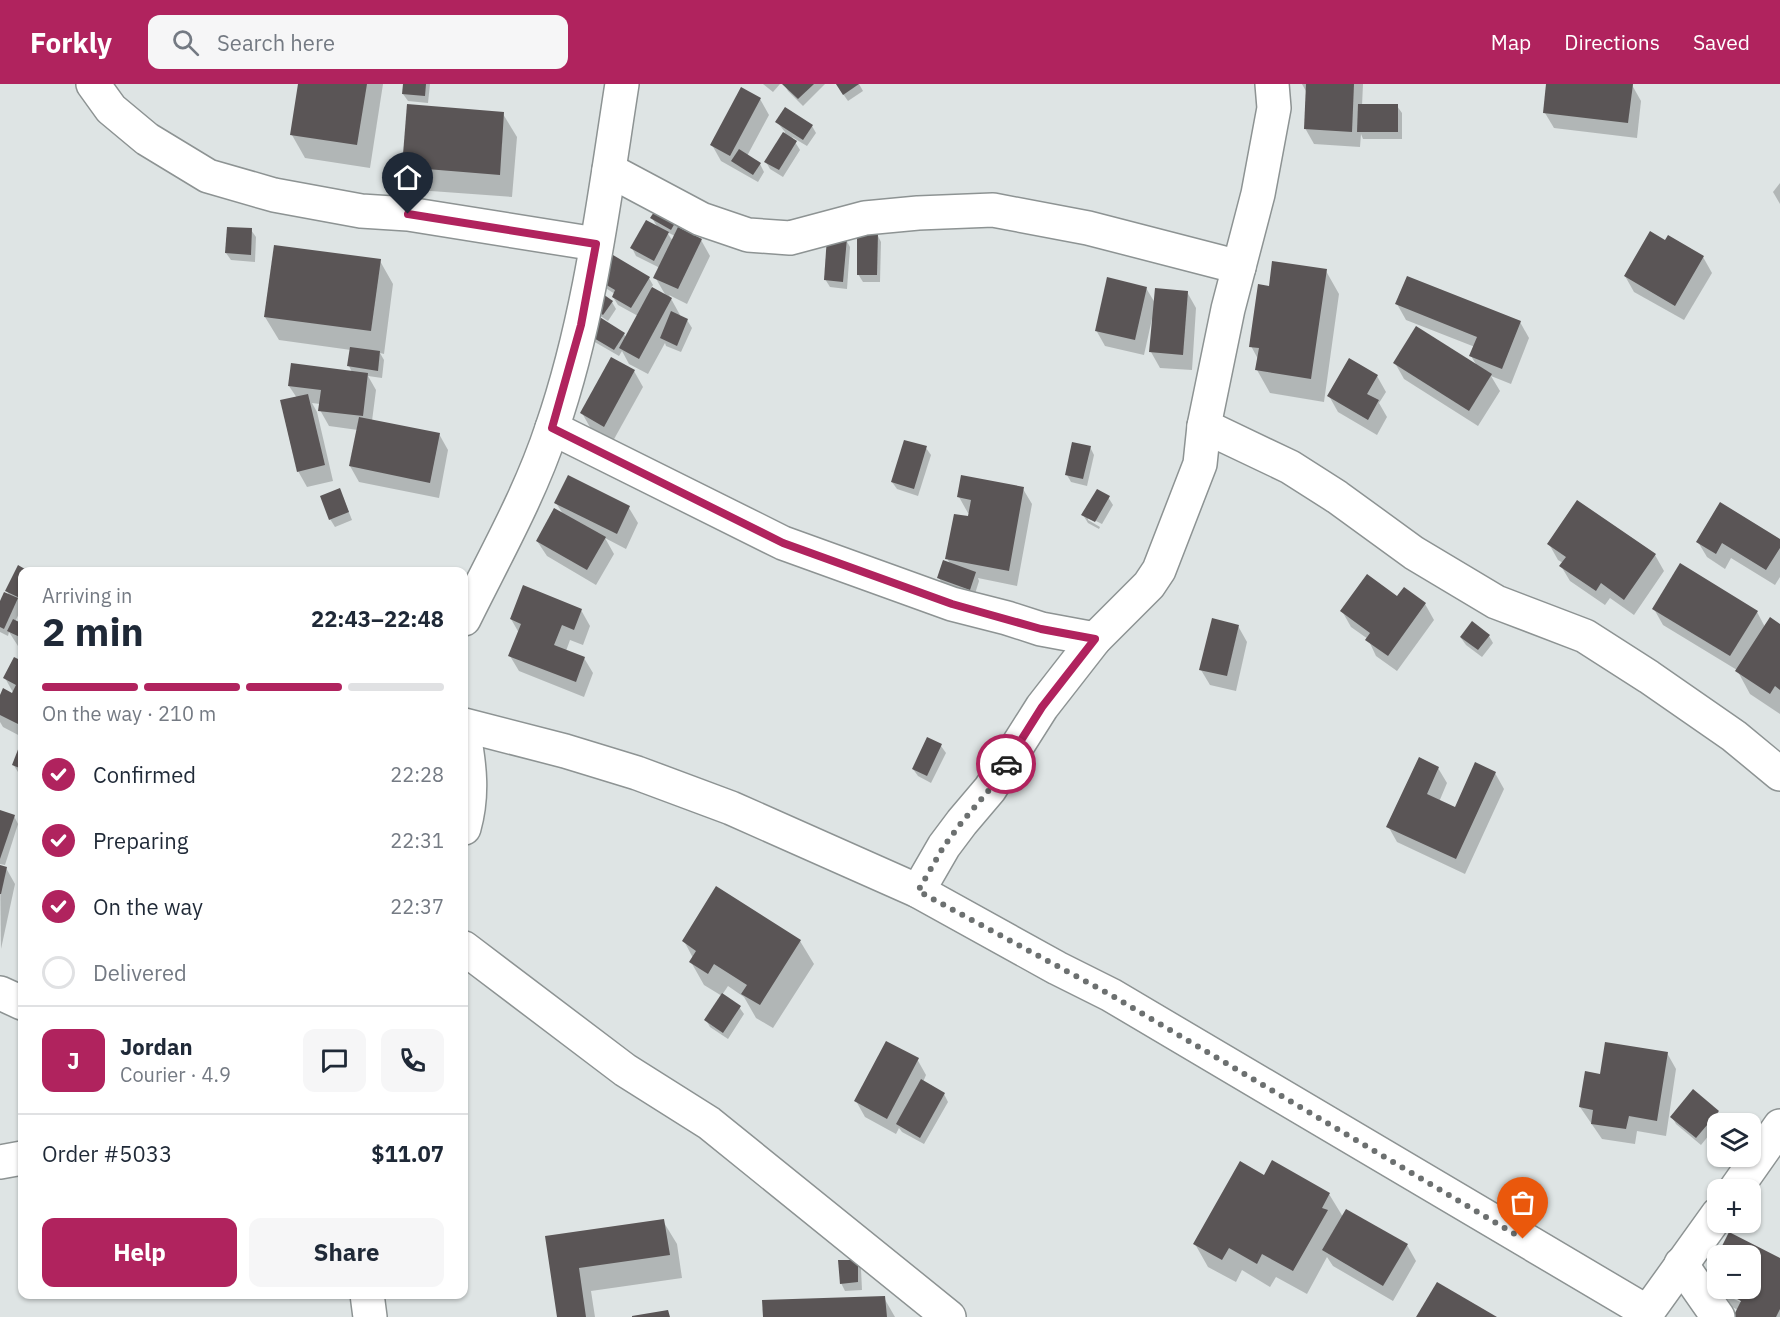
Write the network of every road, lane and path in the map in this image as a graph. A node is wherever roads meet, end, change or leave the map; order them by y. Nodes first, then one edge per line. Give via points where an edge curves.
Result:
1 (93, 84) edge
2 (622, 84) edge
3 (1272, 84) edge
4 (609, 170) junction
5 (596, 244) junction
6 (1239, 267) junction
7 (1204, 426) junction
8 (552, 428) junction
9 (468, 611) edge
10 (1095, 639) junction
11 (468, 725) edge
12 (468, 761) edge
13 (1780, 774) edge
14 (468, 810) edge
15 (918, 891) junction
16 (468, 951) edge
17 (0, 993) edge
18 (18, 1001) edge
19 (1780, 1126) edge
20 (18, 1159) edge
21 (0, 1162) edge
22 (1743, 1179) edge
23 (1707, 1229) edge
24 (1681, 1264) junction
25 (368, 1299) edge
26 (1646, 1314) edge
27 (370, 1317) edge
28 (949, 1317) edge
29 (1718, 1317) edge

1 - 5 street via 111,109 147,139 208,176 274,195 361,211 408,214
2 - 4 street
3 - 6 street via 1274,108
4 - 5 street
4 - 6 street via 701,219 748,235 790,238 865,218 993,210 1088,228
5 - 8 street via 581,325
6 - 7 street
7 - 10 street via 1200,464 1159,570
7 - 13 street via 1290,467 1414,553 1496,602 1585,636 1725,730
8 - 9 street via 520,509
8 - 10 street via 783,543 952,604 1041,629
10 - 15 street via 1042,707 990,789 944,846
11 - 15 street via 638,773 731,808
12 - 14 street
15 - 26 street via 1111,995
16 - 28 street via 626,1070 709,1123
17 - 18 street
19 - 22 street
20 - 21 street
23 - 24 street
24 - 26 street
24 - 29 street
25 - 27 street

